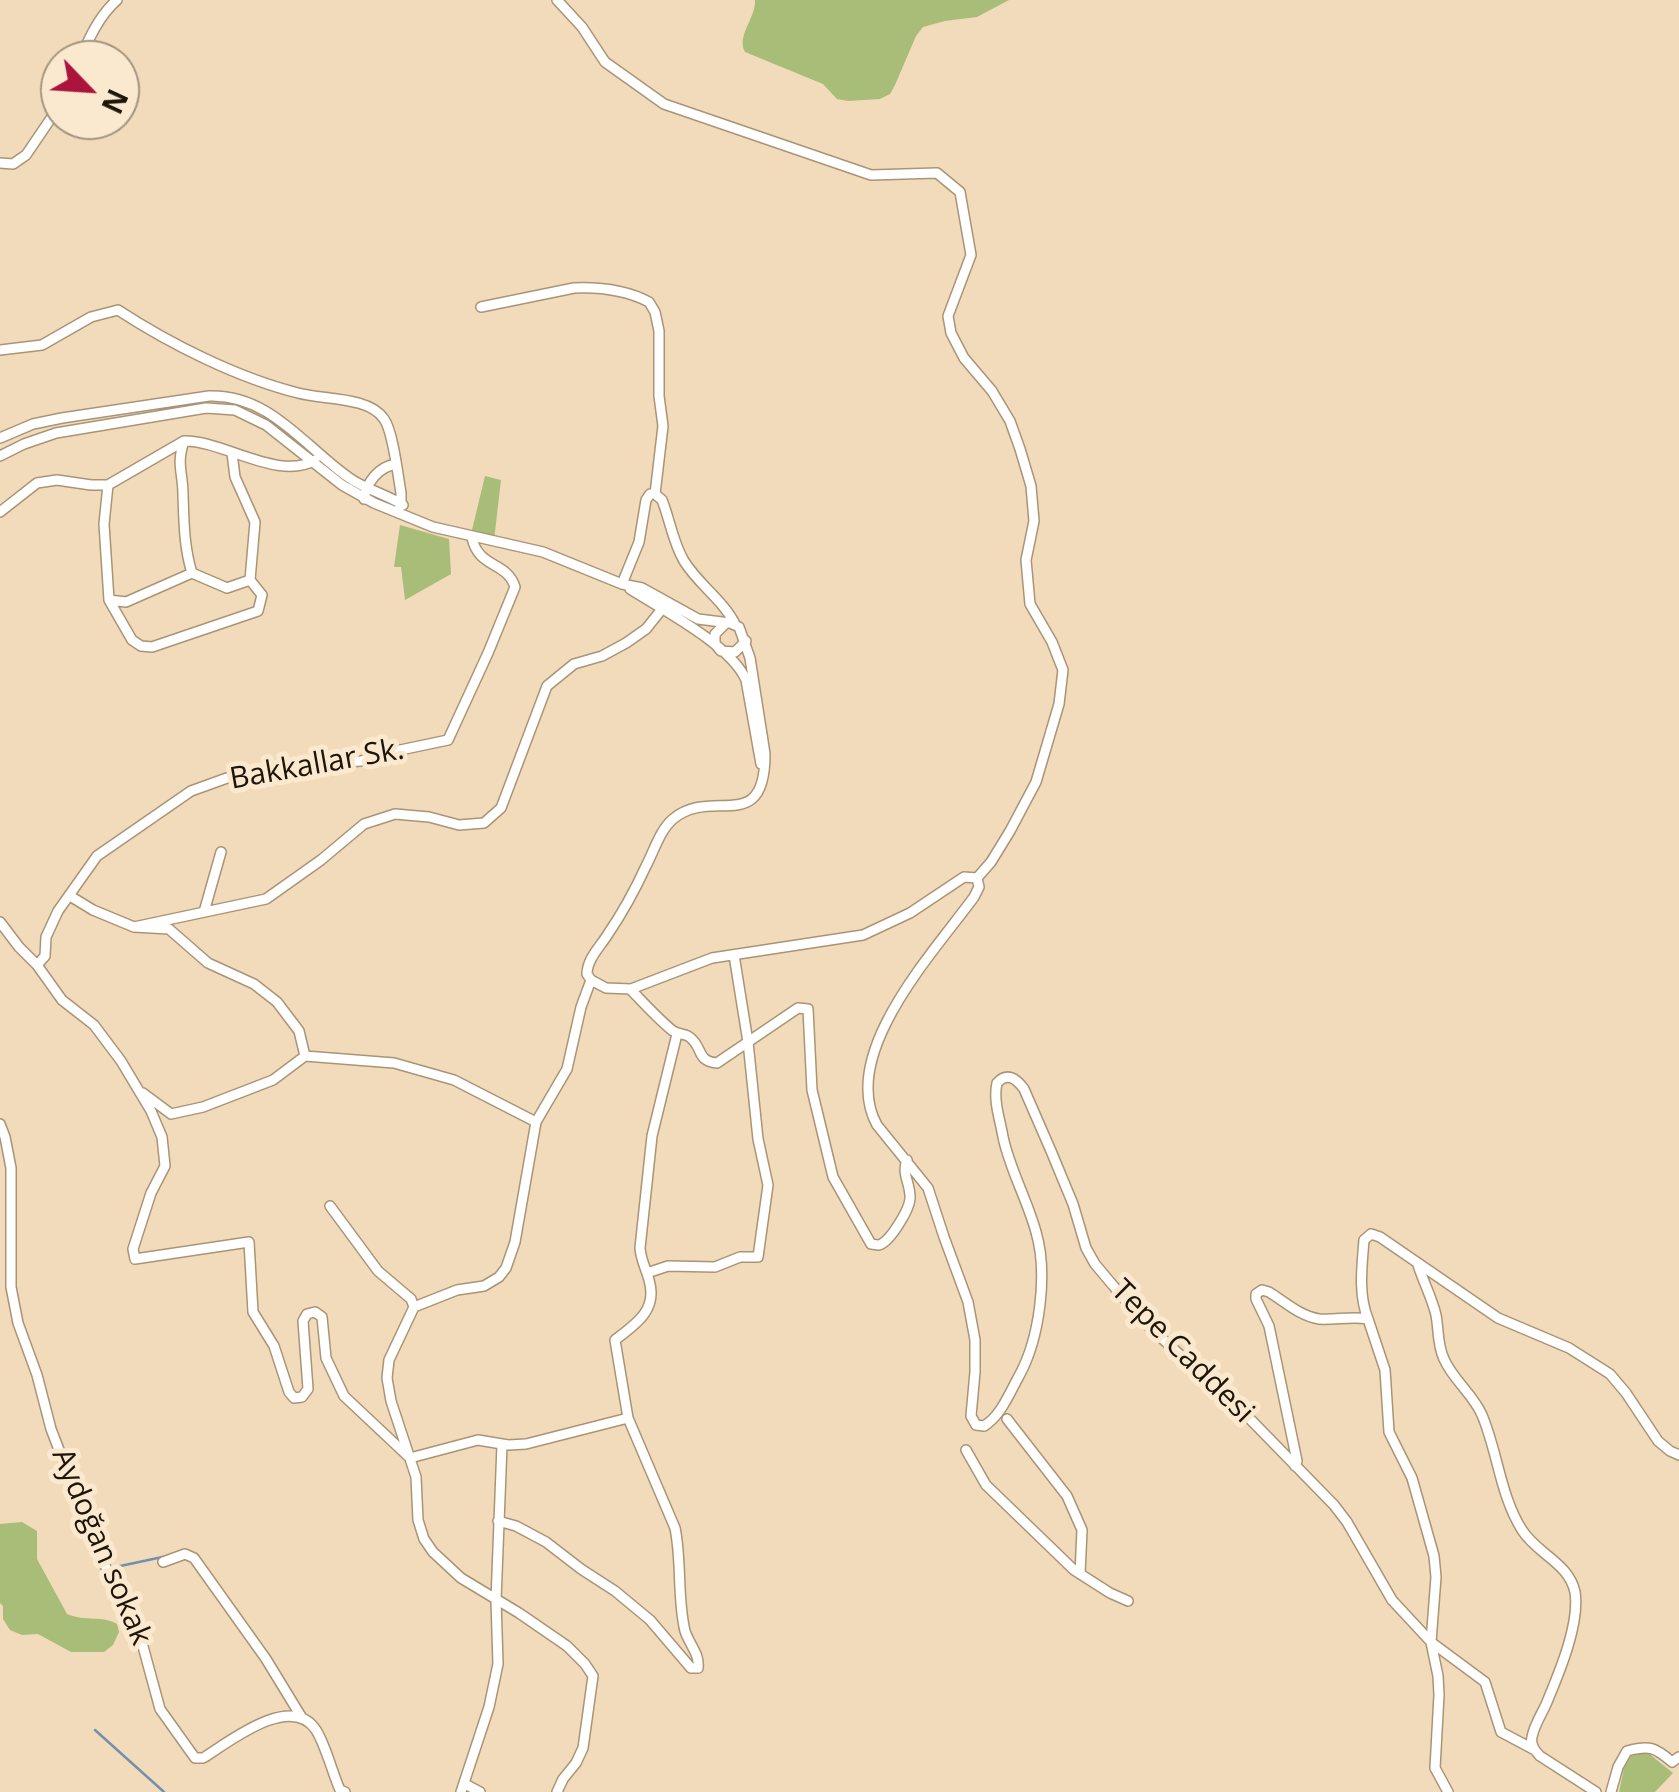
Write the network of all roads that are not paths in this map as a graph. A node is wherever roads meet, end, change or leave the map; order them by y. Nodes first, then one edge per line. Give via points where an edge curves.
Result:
1 (117, 0) edge
2 (556, 0) edge
3 (89, 40) edge
4 (40, 134) edge
5 (0, 163) edge
6 (481, 307) dead end
7 (0, 350) edge
8 (0, 438) edge
9 (184, 441) junction
10 (232, 453) junction
11 (0, 456) edge
12 (317, 458) junction
13 (396, 464) junction
14 (108, 486) junction
15 (367, 486) junction
16 (655, 494) junction
17 (364, 499) junction
18 (400, 508) junction
19 (0, 512) edge
20 (472, 538) junction
21 (192, 574) junction
22 (250, 580) junction
23 (622, 584) junction
24 (109, 600) junction
25 (662, 610) junction
26 (730, 624) junction
27 (746, 641) junction
28 (722, 650) junction
29 (763, 776) junction
30 (221, 852) dead end
31 (977, 878) junction
32 (70, 896) junction
33 (204, 912) junction
34 (0, 922) edge
35 (134, 928) junction
36 (734, 955) junction
37 (37, 965) junction
38 (590, 980) junction
39 (630, 989) junction
40 (677, 1034) junction
41 (748, 1042) junction
42 (305, 1056) junction
43 (137, 1088) junction
44 (536, 1122) junction
45 (0, 1124) edge
46 (907, 1160) junction
47 (330, 1206) dead end
48 (1418, 1265) junction
49 (647, 1273) junction
50 (414, 1307) junction
51 (1368, 1319) junction
52 (628, 1418) junction
53 (1006, 1419) dead end
54 (502, 1445) junction
55 (966, 1450) dead end
56 (1679, 1455) edge
57 (410, 1458) junction
58 (1296, 1466) junction
59 (498, 1521) junction
60 (163, 1562) dead end
61 (1080, 1574) junction
62 (496, 1600) junction
63 (1128, 1601) dead end
64 (1431, 1642) junction
65 (302, 1718) junction
66 (1533, 1748) junction
67 (1675, 1760) edge
68 (1679, 1772) edge
69 (463, 1788) edge
70 (345, 1792) edge
71 (480, 1792) edge
72 (557, 1792) edge
73 (1448, 1792) edge
74 (1596, 1792) edge
75 (1611, 1792) edge

1 - 3 street
2 - 31 street, Tepe Caddesi via 605,62 664,104 871,175 937,173 960,192 971,255 948,316 951,333 1010,421 1020,449 1034,521 1026,560 1030,604 1062,670 1060,704 1036,782
4 - 5 street via 26,155
6 - 16 street via 587,287 635,295 652,306 663,426
7 - 13 street via 42,345 91,316 118,310 160,337 260,380 298,394 369,405 385,420
8 - 12 street via 62,418 221,395 263,408
9 - 10 street
9 - 14 street
9 - 21 street via 178,463
10 - 12 street via 296,466
10 - 22 street via 235,477 256,522
11 - 12 street via 56,433 216,407 252,416
12 - 15 street
12 - 17 street
13 - 15 street
13 - 18 street
14 - 19 street via 37,483
14 - 24 street
15 - 17 street
15 - 18 street
16 - 23 street via 644,506
16 - 26 street via 684,560 729,613
17 - 18 street
18 - 20 street
20 - 23 street via 543,552
20 - 32 street, Bakkallar Sk. via 478,554 512,576 515,587 448,740 361,761 272,767 191,791 96,856
21 - 22 street via 226,588
21 - 24 street via 126,602
22 - 24 street via 262,595 258,612 152,647 132,640
23 - 25 street
23 - 26 street via 698,619
25 - 28 street
25 - 33 street via 626,643 574,664 548,686 502,808 484,822 395,814 364,824 266,899
26 - 27 street
26 - 28 street via 715,634
27 - 28 street via 735,652
27 - 29 street via 766,754
28 - 29 street via 746,680
29 - 38 street via 759,792 746,803 700,807 672,820 589,962
30 - 33 street
31 - 36 street via 964,877 871,932
31 - 46 street, Tepe Caddesi via 974,897 892,1009 875,1051 868,1105
32 - 35 street
32 - 37 street, Bakkallar Sk.
33 - 35 street
34 - 37 street
35 - 42 street via 170,929 208,964 254,984 299,1031
36 - 39 street
36 - 41 street
37 - 43 street via 62,1000 94,1025
38 - 39 street
38 - 44 street via 567,1069
39 - 40 street
40 - 41 street via 688,1036 711,1064
40 - 49 street via 652,1136 640,1248
41 - 46 street via 798,1008 808,1009 812,1090 833,1177 871,1244 887,1240 909,1206
41 - 49 street via 768,1184 758,1257
42 - 43 street via 274,1080 172,1114
42 - 44 street via 394,1062 454,1080
43 - 57 street via 162,1137 165,1166 135,1258 250,1242 253,1312 274,1346 288,1392 302,1398 308,1389 304,1321 316,1312 326,1358 344,1396
44 - 50 street via 506,1268 484,1286
45 - 65 street, Aydoğan sokak via 11,1168 18,1322 86,1520 138,1628 160,1708 195,1758 284,1715
46 - 58 street, Tepe Caddesi via 928,1188 968,1302 976,1425 990,1424 1029,1357 1042,1270 1038,1235 1010,1162 995,1097 996,1083 1010,1076 1024,1089 1096,1264 1142,1320
47 - 50 street
48 - 51 street via 1375,1234 1366,1236 1361,1270
48 - 56 street via 1498,1318 1610,1374 1658,1440
48 - 66 street via 1436,1315 1437,1343 1482,1415 1508,1502 1522,1531 1569,1576 1575,1592 1572,1632
49 - 52 street via 647,1312 615,1340
50 - 57 street via 386,1369
51 - 58 street via 1317,1318 1266,1290 1256,1294 1271,1334
51 - 64 street via 1384,1370 1389,1432 1412,1478 1434,1556
52 - 54 street
52 - 59 street via 675,1528 686,1634 698,1668 615,1591 546,1542
53 - 61 street via 1067,1496 1082,1530
54 - 57 street via 478,1440
54 - 59 street
55 - 61 street via 986,1485
57 - 62 street via 424,1539 461,1578
58 - 64 street, Tepe Caddesi via 1334,1505 1392,1600
59 - 62 street
60 - 65 street via 194,1558
61 - 63 street
62 - 69 street via 494,1690
62 - 72 street via 567,1646 593,1676 583,1748
64 - 66 street, Tepe Caddesi via 1485,1682 1501,1732
64 - 73 street via 1439,1696 1435,1768
65 - 70 street via 315,1728
66 - 74 street, Tepe Caddesi
67 - 68 street
67 - 75 street via 1648,1747 1627,1751
69 - 71 street

